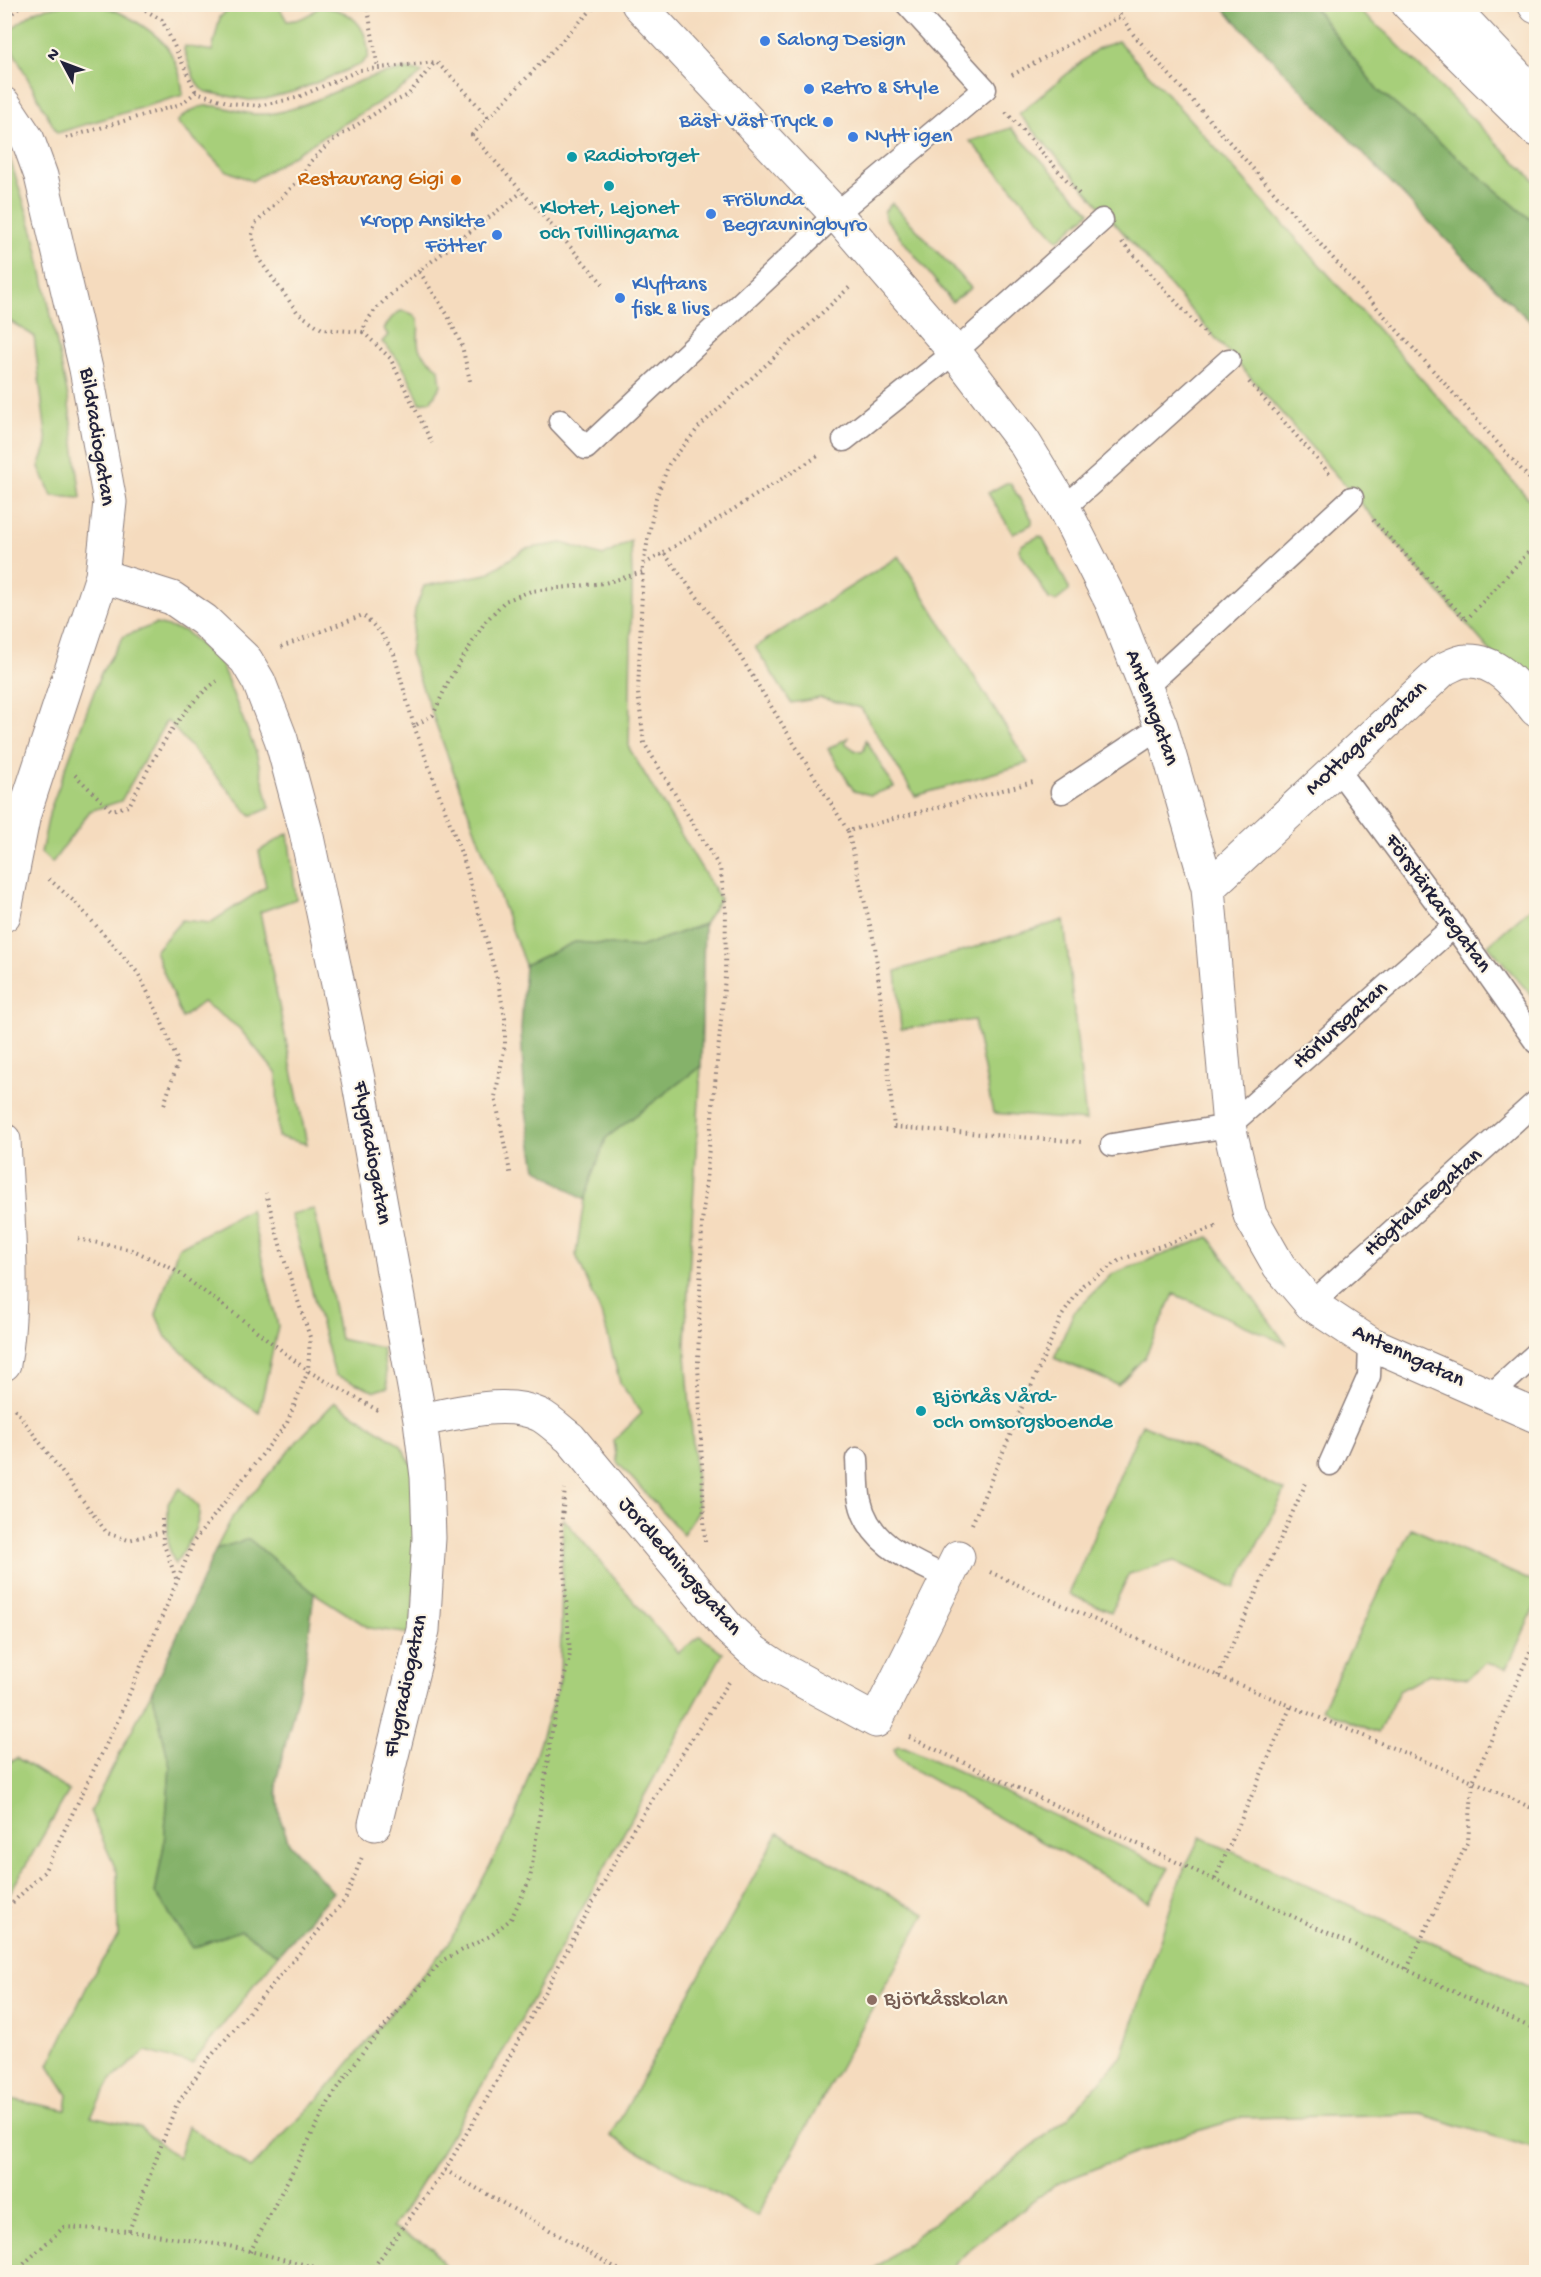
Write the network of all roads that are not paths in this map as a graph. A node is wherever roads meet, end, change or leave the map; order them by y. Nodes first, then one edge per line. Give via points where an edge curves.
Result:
1 (638, 4) edge
2 (907, 4) edge
3 (1408, 4) edge
4 (1449, 4) edge
5 (1536, 96) edge
6 (4, 104) edge
7 (1536, 130) edge
8 (836, 214) junction
9 (1102, 220) dead end
10 (955, 352) junction
11 (1229, 360) dead end
12 (560, 422) dead end
13 (844, 440) road end
14 (1352, 498) dead end
15 (1064, 508) junction
16 (102, 576) junction
17 (1145, 688) junction
18 (1536, 710) edge
19 (1161, 726) junction
20 (1336, 767) junction
21 (1062, 792) road end
22 (1208, 888) junction
23 (4, 915) edge
24 (1454, 926) junction
25 (1536, 1042) edge
26 (1536, 1101) edge
27 (1229, 1126) junction
28 (4, 1140) edge
29 (1112, 1145) road end
30 (1311, 1304) junction
31 (1370, 1343) junction
32 (1536, 1353) edge
33 (4, 1364) edge
34 (1491, 1395) junction
35 (1536, 1416) edge
36 (420, 1420) junction
37 (857, 1459) dead end
38 (1330, 1464) road end
39 (953, 1567) joint
40 (375, 1824) road end

1 - 8 street, Antenngatan
2 - 8 lane via 985,89
3 - 7 street
4 - 5 street
6 - 16 street, Bildradiogatan via 28,140 41,176 86,369 110,502
8 - 10 street, Antenngatan
8 - 12 lane via 586,448
9 - 10 lane
10 - 13 lane
10 - 15 street, Antenngatan via 1024,442
11 - 15 lane
14 - 17 lane
15 - 17 street, Antenngatan via 1113,605
16 - 23 street, Bildradiogatan via 24,814
16 - 36 street, Flygradiogatan via 172,598 204,620 246,660 281,739 306,832 359,1084
17 - 19 street, Antenngatan
18 - 20 street, Mottagaregatan via 1490,664 1465,661 1435,676
19 - 21 lane
19 - 22 street, Antenngatan
20 - 22 street, Mottagaregatan
20 - 24 lane, Förstärkaregatan
22 - 27 street, Antenngatan
24 - 25 lane, Förstärkaregatan
24 - 27 lane, Hörlursgatan
26 - 30 lane, Högtalaregatan
27 - 29 lane
27 - 30 street, Antenngatan via 1250,1215 1279,1266
28 - 33 street via 10,1300
30 - 31 street, Antenngatan
31 - 34 street, Antenngatan
31 - 38 lane via 1369,1376
32 - 34 lane
34 - 35 street, Antenngatan
36 - 39 street, Jordledningsgatan via 501,1407 540,1416 570,1438 729,1629 753,1651 876,1721
36 - 40 street, Flygradiogatan via 429,1538 423,1630
37 - 39 lane via 860,1502 873,1533 899,1555

